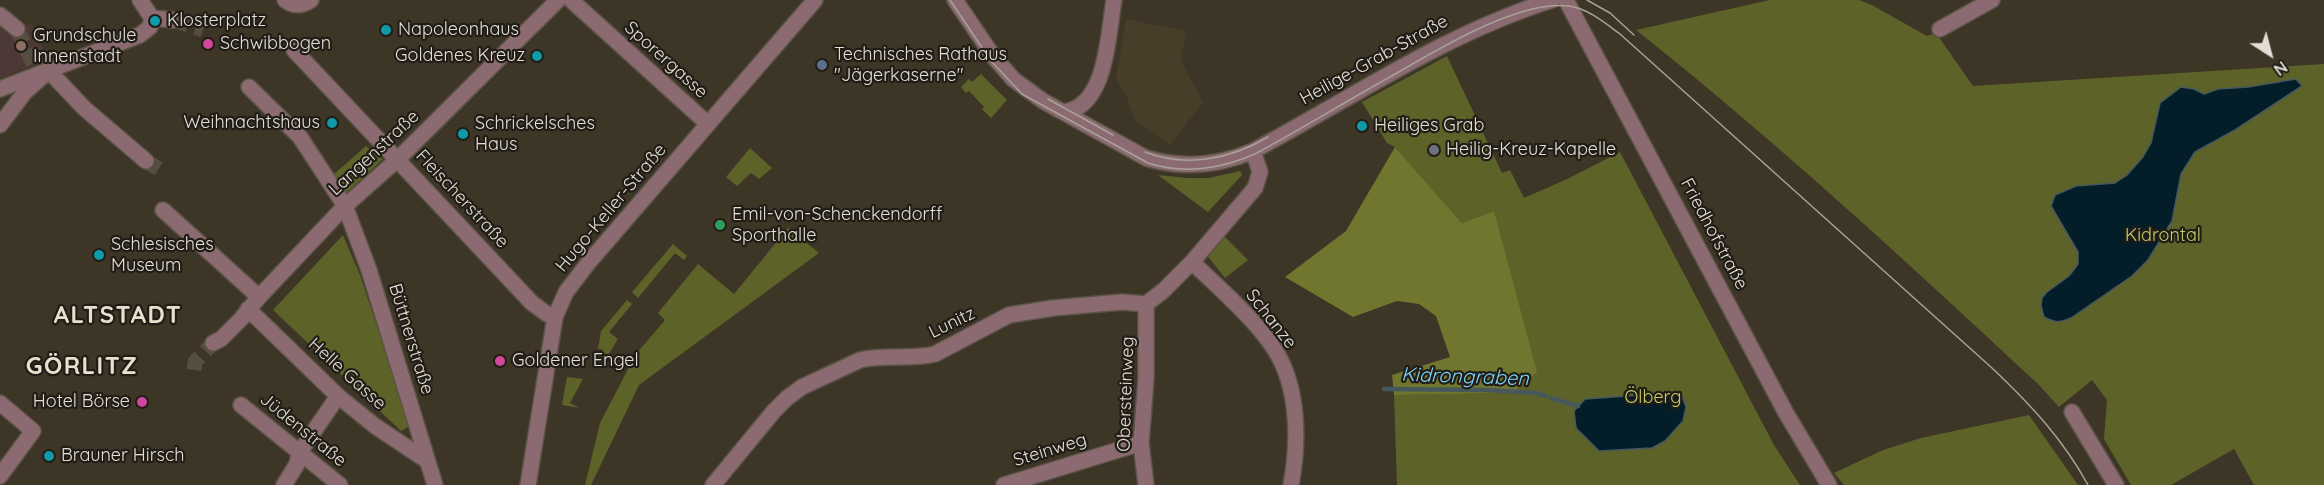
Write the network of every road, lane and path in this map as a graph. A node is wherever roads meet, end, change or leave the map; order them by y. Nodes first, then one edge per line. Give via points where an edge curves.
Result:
1 (140, 0) edge
2 (285, 0) edge
3 (311, 0) edge
4 (558, 0) edge
5 (571, 0) edge
6 (815, 0) edge
7 (955, 0) edge
8 (1114, 0) edge
9 (1552, 0) edge
10 (1566, 0) edge
11 (1992, 0) edge
12 (0, 15) edge
13 (152, 18) junction
14 (174, 20) tunnel mouth
15 (18, 29) tunnel mouth
16 (1940, 29) dead end
17 (294, 50) dead end
18 (41, 68) junction
19 (249, 87) dead end
20 (0, 89) edge
21 (1063, 112) junction
22 (708, 124) junction
23 (0, 125) edge
24 (1253, 151) junction
25 (398, 159) junction
26 (146, 161) tunnel mouth
27 (345, 206) junction
28 (163, 210) dead end
29 (1192, 262) junction
30 (259, 297) junction
31 (1146, 304) junction
32 (248, 309) junction
33 (555, 317) junction
34 (218, 344) tunnel mouth
35 (338, 396) junction
36 (0, 403) edge
37 (241, 405) dead end
38 (2072, 412) dead end
39 (1141, 442) junction
40 (299, 453) junction
41 (426, 460) junction
42 (0, 476) edge
43 (284, 485) edge
44 (340, 485) edge
45 (435, 485) edge
46 (528, 485) edge
47 (713, 485) edge
48 (1005, 485) edge
49 (1146, 485) edge
50 (1291, 485) edge
51 (1829, 485) edge
52 (2116, 485) edge

1 - 13 street
2 - 3 street via 295,5
4 - 25 street, Langenstraße
5 - 22 street, Sporergasse
6 - 22 street, Hugo-Keller-Straße
7 - 21 street, Heilige-Grab-Straße via 1012,79
8 - 21 street via 1094,93 1080,106
9 - 24 street, Heilige-Grab-Straße via 1443,43
10 - 51 street, Friedhofstraße via 1786,413
11 - 16 street
12 - 15 street
13 - 14 street
13 - 18 street via 150,27 140,35
17 - 25 street, Fleischerstraße
18 - 20 street
18 - 23 street
18 - 26 street
19 - 27 street, Büttnerstraße via 300,137
21 - 24 street, Heilige-Grab-Straße via 1162,163 1209,164
22 - 33 street, Hugo-Keller-Straße via 589,262 566,292
24 - 29 street via 1260,172 1255,188
25 - 27 street, Langenstraße
25 - 33 street, Fleischerstraße via 532,303
27 - 30 street, Langenstraße
27 - 41 street, Büttnerstraße via 369,270
28 - 30 street
29 - 31 street
29 - 50 street, Schanze via 1233,302 1280,359 1293,402 1295,463
30 - 32 street, Langenstraße
31 - 39 street, Obersteinweg
31 - 47 street, Lunitz via 1122,302 1009,315 935,354 860,360 787,398
32 - 34 street, Langenstraße
32 - 35 street, Helle Gasse
33 - 46 street, Hugo-Keller-Straße
35 - 40 street
35 - 41 street, Helle Gasse
36 - 42 street via 33,431
37 - 40 street, Jüdenstraße
38 - 52 street
39 - 48 street, Steinweg
39 - 49 street, Obersteinweg
40 - 43 street via 297,465
40 - 44 street, Jüdenstraße
41 - 45 street, Büttnerstraße

